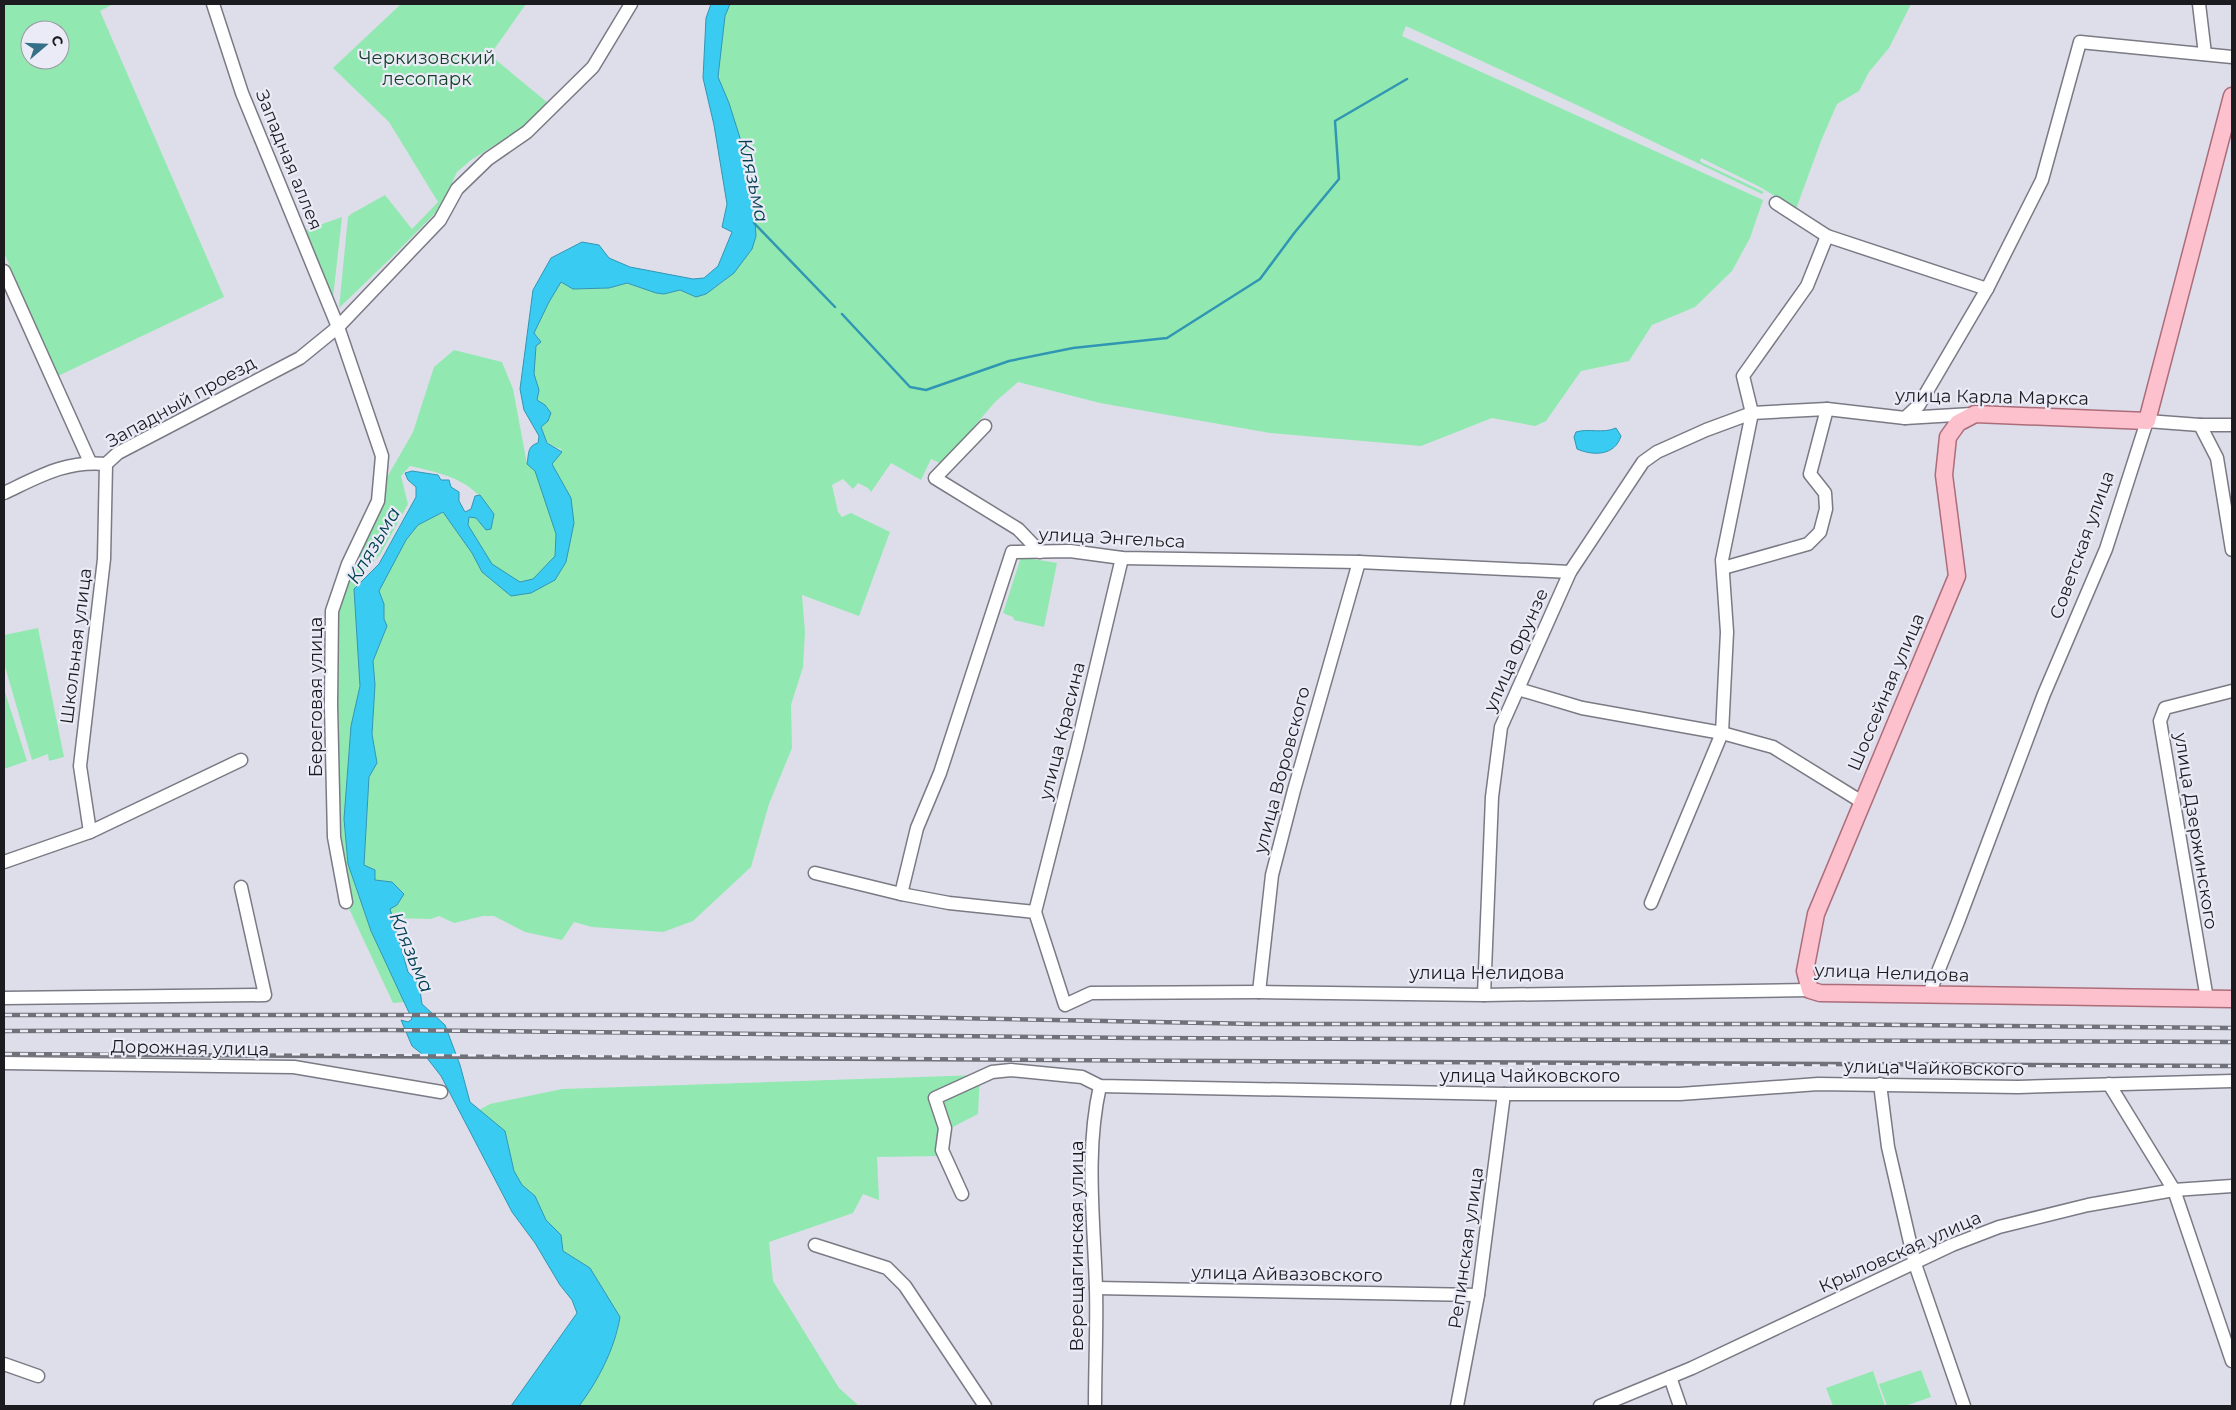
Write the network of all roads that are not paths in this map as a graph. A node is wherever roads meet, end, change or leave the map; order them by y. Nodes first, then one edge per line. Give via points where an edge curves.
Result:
1 (213, 4) edge
2 (631, 4) edge
3 (2199, 4) edge
4 (2205, 54) junction
5 (2232, 57) edge
6 (2232, 96) edge
7 (1776, 203) dead end
8 (1827, 236) junction
9 (4, 271) edge
10 (1987, 289) junction
11 (338, 327) junction
12 (1827, 409) junction
13 (1752, 413) junction
14 (1975, 414) junction
15 (1905, 418) junction
16 (2147, 420) junction
17 (2232, 425) edge
18 (985, 426) dead end
19 (2200, 426) junction
20 (90, 462) junction
21 (106, 464) junction
22 (4, 493) edge
23 (2232, 550) edge
24 (1040, 552) junction
25 (1122, 558) junction
26 (1359, 562) junction
27 (1723, 568) junction
28 (1570, 572) junction
29 (1518, 690) junction
30 (2232, 691) edge
31 (1722, 733) junction
32 (242, 760) dead end
33 (1862, 802) junction
34 (90, 832) junction
35 (4, 862) edge
36 (814, 874) dead end
37 (241, 887) dead end
38 (901, 894) junction
39 (346, 902) dead end
40 (1650, 903) dead end
41 (1035, 912) junction
42 (1810, 990) junction
43 (1259, 992) junction
44 (1929, 994) junction
45 (1484, 995) junction
46 (4, 998) edge
47 (2207, 999) junction
48 (2232, 999) edge
49 (4, 1063) edge
50 (2232, 1081) edge
51 (1880, 1084) junction
52 (2109, 1084) junction
53 (1100, 1086) junction
54 (440, 1092) dead end
55 (1504, 1094) junction
56 (2232, 1186) edge
57 (2174, 1190) junction
58 (962, 1194) dead end
59 (815, 1245) dead end
60 (1915, 1264) junction
61 (1096, 1288) junction
62 (1478, 1295) junction
63 (2232, 1361) edge
64 (4, 1364) edge
65 (38, 1376) dead end
66 (1670, 1377) junction
67 (985, 1406) edge
68 (1095, 1406) edge
69 (1457, 1406) edge
70 (1600, 1406) edge
71 (1680, 1406) edge
72 (1964, 1406) edge

1 - 11 street, Западная аллея via 242,93
2 - 11 street, Западный проезд via 593,67 527,132 488,159 457,189 440,220
3 - 4 street
4 - 5 street
4 - 10 street via 2080,42 2042,180
6 - 16 main road, Советская улица
7 - 8 street
8 - 10 street
8 - 13 street via 1807,286 1743,376
9 - 20 street
10 - 15 street via 1918,405
11 - 21 street, Западный проезд via 300,358 118,453
11 - 39 street, Береговая улица via 382,456 378,501 348,564 332,611 334,837
12 - 13 street, улица Карла Маркса
12 - 15 street, улица Карла Маркса
12 - 27 street via 1810,474 1825,493 1826,509 1820,532 1808,544
13 - 27 street
13 - 28 street, улица Фрунзе via 1657,452 1643,462
14 - 15 street, улица Карла Маркса
14 - 16 main road, улица Карла Маркса
14 - 33 main road, Шоссейная улица via 1958,423 1948,437 1944,475 1957,576
16 - 19 street, улица Карла Маркса
16 - 44 street, Советская улица via 2106,549 2038,712
17 - 19 street, улица Карла Маркса
18 - 24 street via 935,478 1018,529
19 - 23 street via 2217,458
20 - 21 street, Западный проезд
20 - 22 street, Западный проезд via 58,468
21 - 34 street, Школьная улица via 104,559 80,766
24 - 25 street, улица Энгельса via 1070,551
24 - 38 street, улица Энгельса via 1012,552 940,773 918,828
25 - 26 street, улица Энгельса
25 - 41 street, улица Красина
26 - 28 street, улица Энгельса
26 - 43 street, улица Воровского via 1272,876
27 - 31 street via 1727,632
28 - 29 street, улица Фрунзе
29 - 31 street via 1582,708
29 - 45 street, улица Фрунзе via 1501,727 1492,797
30 - 47 street, улица Дзержинского via 2165,708 2160,721
31 - 33 street via 1773,747
31 - 40 street
32 - 34 street
33 - 42 main road, Шоссейная улица via 1816,914 1805,971
34 - 35 street
36 - 38 street
37 - 46 street via 265,995
38 - 41 street via 949,903
41 - 43 street, улица Нелидова via 1065,1005 1091,993
42 - 44 main road, улица Нелидова via 1820,993
42 - 45 street, улица Нелидова
43 - 45 street, улица Нелидова
44 - 47 main road, улица Нелидова
47 - 48 main road, улица Нелидова
49 - 54 street, Дорожная улица via 294,1067
50 - 52 street, улица Чайковского
51 - 52 street, улица Чайковского via 2018,1087
51 - 55 street, улица Чайковского via 1818,1084 1680,1094
51 - 60 street via 1888,1148
52 - 57 street
53 - 55 street, улица Чайковского
53 - 58 street, улица Чайковского via 1082,1077 1011,1070 992,1072 936,1098 945,1128 942,1150
53 - 61 street, Верещагинская улица via 1095,1108 1091,1205
55 - 62 street, Репинская улица
56 - 57 street, Крыловская улица
57 - 60 street, Крыловская улица via 2088,1205 1999,1227
57 - 63 street
59 - 67 street via 887,1268 905,1286
60 - 66 street, Крыловская улица
60 - 72 street
61 - 62 street, улица Айвазовского
61 - 68 street, Верещагинская улица
62 - 69 street, Репинская улица
64 - 65 street
66 - 70 street, Крыловская улица
66 - 71 street

